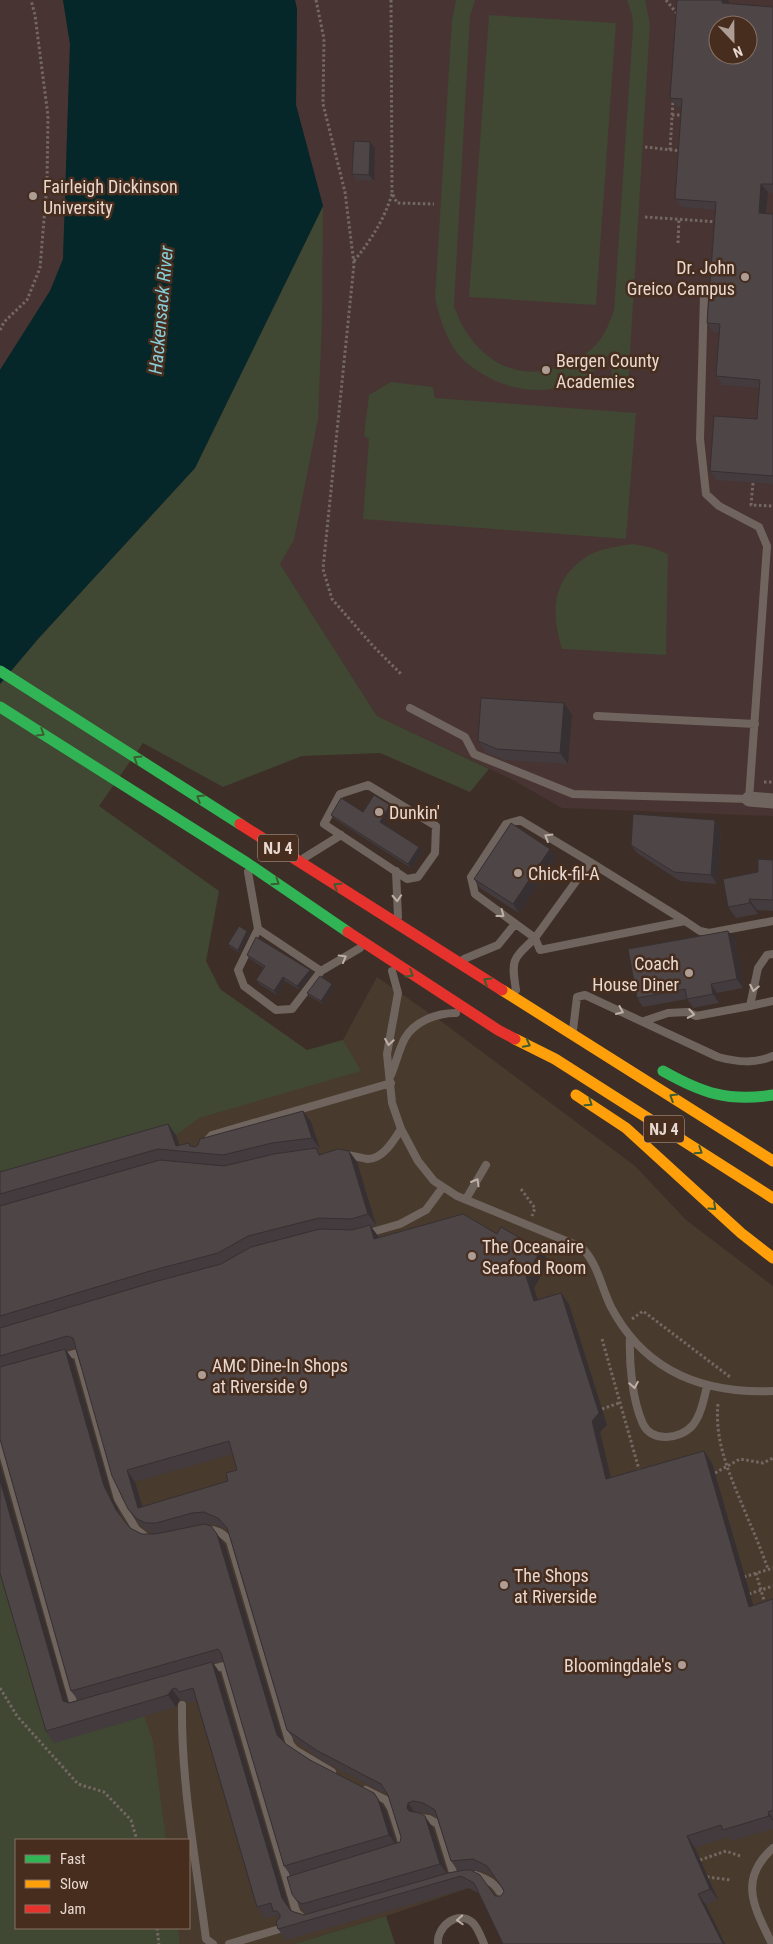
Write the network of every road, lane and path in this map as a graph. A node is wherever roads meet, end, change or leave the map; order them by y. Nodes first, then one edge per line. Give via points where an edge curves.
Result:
1 (31, 0) edge
2 (316, 0) edge
3 (390, 0) edge
4 (666, 0) edge
5 (679, 8) edge
6 (674, 95) edge
7 (672, 115) junction
8 (690, 116) edge
9 (645, 147) dead end
10 (670, 150) junction
11 (685, 151) edge
12 (392, 193) junction
13 (434, 204) dead end
14 (645, 217) dead end
15 (679, 219) junction
16 (722, 222) edge
17 (678, 243) dead end
18 (354, 261) junction
19 (704, 295) dead end
20 (0, 330) edge
21 (753, 482) edge
22 (773, 506) edge
23 (0, 671) edge
24 (400, 674) dead end
25 (0, 707) edge
26 (410, 708) dead end
27 (597, 716) dead end
28 (755, 724) junction
29 (764, 782) dead end
30 (773, 782) edge
31 (749, 799) junction
32 (773, 801) edge
33 (340, 835) junction
34 (298, 862) junction
35 (590, 862) junction
36 (247, 863) junction
37 (396, 871) junction
38 (685, 921) junction
39 (773, 921) edge
40 (515, 924) junction
41 (398, 925) junction
42 (258, 929) junction
43 (535, 938) junction
44 (366, 945) junction
45 (773, 954) edge
46 (390, 960) junction
47 (457, 962) junction
48 (321, 971) junction
49 (517, 1000) junction
50 (773, 1000) edge
51 (750, 1006) junction
52 (472, 1013) junction
53 (644, 1021) junction
54 (498, 1030) junction
55 (573, 1034) junction
56 (508, 1050) dead end
57 (773, 1056) edge
58 (634, 1059) dead end
59 (651, 1066) dead end
60 (391, 1080) junction
61 (564, 1086) dead end
62 (773, 1095) edge
63 (401, 1129) junction
64 (202, 1152) edge
65 (335, 1154) edge
66 (773, 1161) edge
67 (486, 1165) dead end
68 (443, 1186) junction
69 (773, 1198) edge
70 (466, 1199) junction
71 (360, 1236) edge
72 (773, 1258) edge
73 (622, 1326) junction
74 (630, 1336) junction
75 (602, 1339) dead end
76 (52, 1360) edge
77 (707, 1386) junction
78 (729, 1390) junction
79 (773, 1391) edge
80 (619, 1403) junction
81 (718, 1404) dead end
82 (602, 1408) dead end
83 (0, 1443) edge
84 (773, 1458) edge
85 (726, 1466) junction
86 (715, 1473) dead end
87 (641, 1475) edge
88 (194, 1532) edge
89 (156, 1541) edge
90 (773, 1568) edge
91 (768, 1569) junction
92 (756, 1573) junction
93 (744, 1577) dead end
94 (773, 1586) edge
95 (761, 1590) junction
96 (749, 1594) dead end
97 (773, 1604) edge
98 (766, 1606) junction
99 (760, 1608) edge
100 (196, 1674) edge
101 (0, 1688) edge
102 (182, 1705) edge
103 (85, 1706) edge
104 (339, 1776) edge
105 (362, 1788) edge
106 (420, 1818) edge
107 (136, 1839) edge
108 (773, 1848) edge
109 (395, 1853) edge
110 (740, 1856) dead end
111 (700, 1860) edge
112 (707, 1877) edge
113 (454, 1879) junction
114 (731, 1880) dead end
115 (297, 1882) edge
116 (446, 1882) edge
117 (288, 1885) junction
118 (506, 1903) edge
119 (310, 1921) edge
120 (283, 1928) edge
121 (157, 1929) edge
122 (159, 1944) edge
123 (213, 1944) edge
124 (229, 1944) edge
125 (438, 1944) edge
126 (484, 1944) edge
127 (772, 1944) edge

1 - 20 path via 48,116 47,183 40,268 27,300
2 - 18 path via 324,39 323,104 344,192
3 - 12 path
4 - 5 path via 678,15
6 - 7 path
7 - 8 path
7 - 10 path
9 - 10 path
10 - 11 path
12 - 13 path via 397,204
12 - 18 path via 376,231
14 - 15 path
15 - 16 path
15 - 17 path
18 - 24 path via 323,569 332,599
19 - 28 lane via 700,439 706,494 719,506 759,527 768,546
21 - 22 path via 751,505
34 -> 23 highway, NJ 4
25 -> 36 highway, NJ 4
26 - 31 lane via 465,737 474,754 573,794
27 - 28 lane
28 - 31 lane
29 - 30 path
31 - 32 street
33 - 34 lane
33 - 37 lane
33 - 37 lane via 324,824 340,794 368,785 436,826 435,853 418,877 407,879
41 -> 34 highway, NJ 4
35 - 38 lane
35 -> 40 lane via 520,820 506,824 471,877 475,894
35 - 43 lane
36 - 42 lane
36 -> 44 highway, NJ 4
37 -> 41 lane
38 - 39 lane via 700,932 709,933
38 - 43 lane via 540,950
40 - 43 lane
40 - 47 lane via 498,945
41 - 47 highway, NJ 4
42 - 48 lane
42 - 48 lane via 238,970 244,986 276,1010 292,1009
43 - 49 lane via 514,960 512,968
44 - 46 highway, NJ 4
48 -> 44 lane
45 -> 51 lane via 767,955 758,968
46 -> 52 highway, NJ 4
46 -> 60 lane via 398,993 387,1054
49 -> 47 highway, NJ 4
49 - 55 highway, NJ 4
50 - 51 lane
53 -> 51 lane via 668,1013 687,1012 696,1016
52 - 54 highway, NJ 4
52 - 60 lane via 443,1013 425,1019 406,1037
55 -> 53 lane via 577,997 585,994
53 - 57 lane via 734,1062 759,1061
54 - 56 highway
54 -> 69 highway, NJ 4 via 555,1059
55 - 58 highway
66 -> 55 highway, NJ 4
59 - 62 highway via 707,1094 737,1099
60 - 63 lane via 392,1103
60 - 64 lane via 212,1135
61 -> 72 highway via 626,1128
63 - 65 lane via 378,1156 370,1159
63 - 68 lane via 418,1161 434,1181
70 -> 67 lane
68 - 70 lane
68 - 71 lane via 426,1210 414,1218
70 - 73 lane via 581,1247 590,1256
73 - 74 lane
73 - 78 path via 643,1311 730,1376
74 - 77 lane via 669,1370
74 -> 77 lane via 629,1357 636,1399 643,1424 657,1437 679,1434 692,1426
75 - 80 path
76 - 89 lane via 77,1353 118,1498 136,1529
77 - 78 lane
78 - 79 lane
80 - 82 path
80 - 87 path
81 - 85 path via 716,1420
83 - 103 lane via 75,1709
84 - 85 path via 763,1463 740,1459
85 - 86 path
85 - 91 path
88 - 104 lane via 215,1529 230,1541 290,1744
90 - 91 path
91 - 92 path
92 - 93 path
92 - 95 path
94 - 95 path
95 - 96 path
95 - 98 path
97 - 98 path
98 - 99 path
100 - 117 lane via 224,1666
101 - 107 path via 18,1716 78,1784 104,1792 131,1820
102 - 123 lane via 181,1743 204,1924 206,1939
105 - 109 lane via 386,1800 391,1808 404,1850
106 - 113 lane via 438,1824
108 - 127 lane via 764,1856 754,1874 751,1890 754,1907
110 - 111 path via 726,1851
112 - 114 path
113 - 116 lane
113 - 118 lane via 473,1874 488,1879
115 - 117 lane
117 - 119 lane via 297,1913
120 - 124 lane
121 - 122 path
126 -> 125 lane via 474,1924 462,1919 448,1922 441,1928

